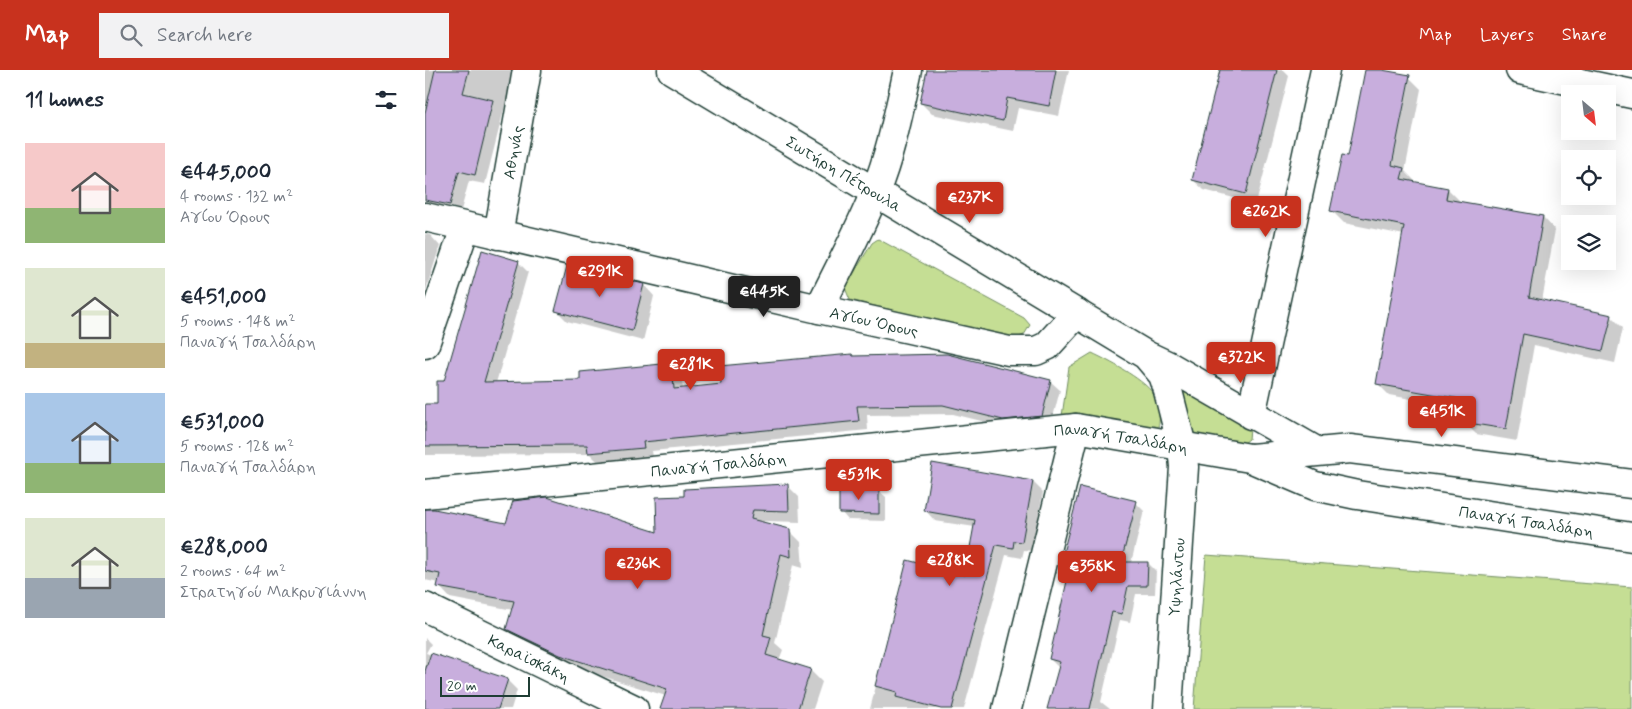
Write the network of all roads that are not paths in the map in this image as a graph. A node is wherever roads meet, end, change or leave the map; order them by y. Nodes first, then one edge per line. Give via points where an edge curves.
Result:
1 (527, 70) edge
2 (672, 70) edge
3 (908, 70) edge
4 (1325, 70) edge
5 (1520, 70) edge
6 (1632, 94) edge
7 (875, 192) junction
8 (425, 218) edge
9 (465, 228) junction
10 (498, 235) junction
11 (819, 308) junction
12 (1077, 313) junction
13 (425, 344) edge
14 (1146, 355) junction
15 (1251, 415) junction
16 (1076, 428) junction
17 (1181, 446) junction
18 (1316, 451) junction
19 (1250, 458) junction
20 (1632, 484) edge
21 (425, 494) edge
22 (1632, 536) edge
23 (425, 607) edge
24 (634, 709) edge
25 (1007, 709) edge
26 (1168, 709) edge

1 - 10 street, Αθηνάς
2 - 7 street, Σωτήρη Πέτρουλα
3 - 7 street
4 - 15 street
5 - 6 street
7 - 11 street
7 - 12 street, Σωτήρη Πέτρουλα
8 - 9 street, Αγίου Όρους
9 - 10 street, Αγίου Όρους
9 - 13 street
10 - 11 street, Αγίου Όρους
11 - 12 street, Αγίου Όρους via 1009,351 1036,351 1047,346
12 - 14 street, Σωτήρη Πέτρουλα
14 - 15 street, Σωτήρη Πέτρουλα
14 - 17 street, Σωτήρη Πέτρουλα via 1165,381
15 - 18 street, Σωτήρη Πέτρουλα
16 - 17 street, Παναγή Τσαλδάρη
16 - 21 street, Παναγή Τσαλδάρη
16 - 25 street
17 - 19 street, Παναγή Τσαλδάρη
17 - 26 street, Υψηλάντου via 1184,467
18 - 19 street, Παναγή Τσαλδάρη
18 - 20 street, Παναγή Τσαλδάρη via 1350,449
19 - 22 street, Παναγή Τσαλδάρη via 1315,486 1357,495
23 - 24 street, Καραϊσκάκη

